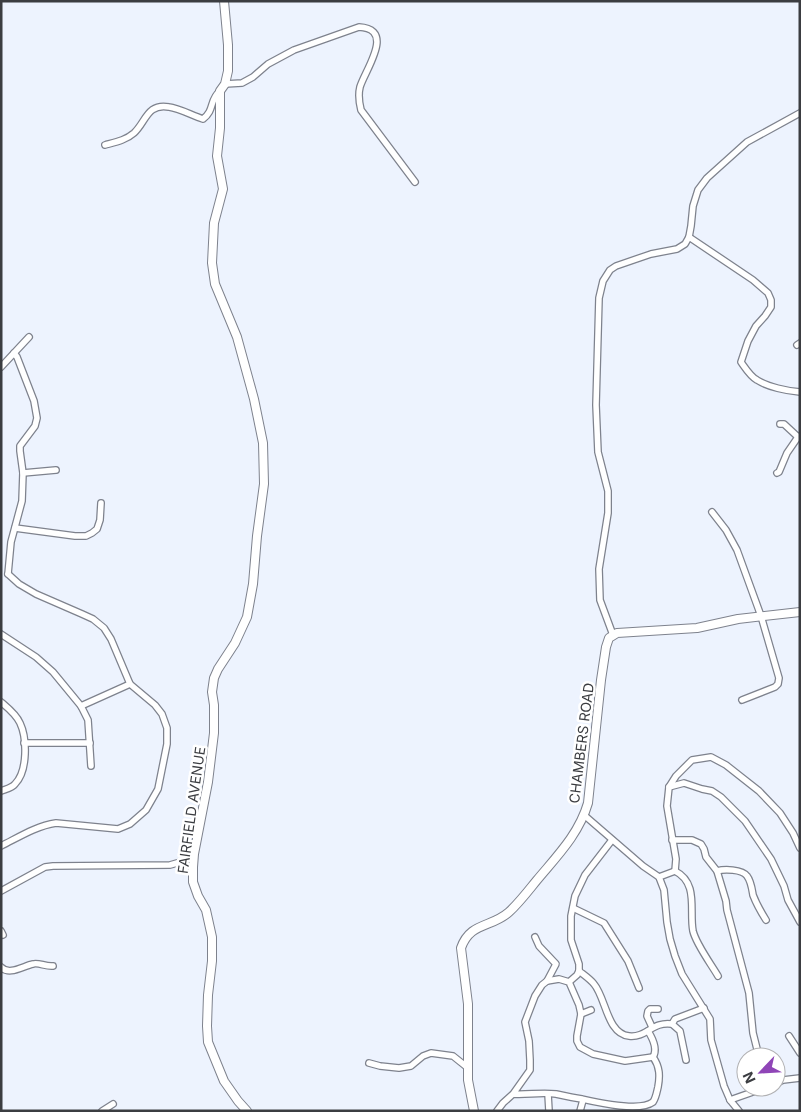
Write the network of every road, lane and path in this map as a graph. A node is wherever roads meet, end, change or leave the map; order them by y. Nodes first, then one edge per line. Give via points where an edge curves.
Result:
1 (224, 1) edge
2 (222, 88) junction
3 (800, 113) edge
4 (105, 145) dead end
5 (415, 182) dead end
6 (689, 237) junction
7 (28, 338) dead end
8 (14, 353) junction
9 (1, 367) edge
10 (800, 392) edge
11 (780, 424) dead end
12 (799, 437) edge
13 (56, 470) dead end
14 (23, 473) junction
15 (777, 473) dead end
16 (101, 502) dead end
17 (712, 512) dead end
18 (15, 528) junction
19 (4, 574) edge
20 (800, 612) edge
21 (761, 616) junction
22 (1, 634) edge
23 (613, 635) junction
24 (130, 684) junction
25 (742, 700) dead end
26 (1, 702) edge
27 (81, 706) junction
28 (24, 743) junction
29 (90, 743) junction
30 (91, 766) dead end
31 (669, 787) junction
32 (1, 791) edge
33 (584, 815) junction
34 (612, 840) junction
35 (672, 840) junction
36 (1, 846) edge
37 (800, 848) edge
38 (194, 854) junction
39 (676, 871) junction
40 (717, 871) junction
41 (659, 877) junction
42 (1, 891) edge
43 (573, 908) junction
44 (766, 920) dead end
45 (800, 922) edge
46 (535, 937) dead end
47 (53, 966) dead end
48 (1, 967) edge
49 (579, 971) junction
50 (718, 976) dead end
51 (546, 981) junction
52 (569, 982) junction
53 (639, 988) dead end
54 (704, 1008) junction
55 (658, 1009) dead end
56 (591, 1010) dead end
57 (581, 1014) junction
58 (672, 1024) junction
59 (650, 1029) junction
60 (789, 1036) dead end
61 (756, 1047) edge
62 (800, 1053) edge
63 (653, 1057) junction
64 (686, 1060) dead end
65 (370, 1063) dead end
66 (468, 1068) junction
67 (800, 1078) edge
68 (786, 1080) edge
69 (513, 1094) junction
70 (548, 1094) junction
71 (738, 1097) edge
72 (583, 1100) junction
73 (730, 1100) junction
74 (113, 1104) dead end
75 (605, 1108) edge
76 (102, 1111) edge
77 (247, 1111) edge
78 (474, 1111) edge
79 (497, 1111) edge
80 (549, 1111) edge
81 (580, 1111) edge
82 (740, 1111) edge

1 - 2 street via 228,71
2 - 4 street via 215,96 209,114 203,119 171,107 156,108 128,138
2 - 5 street via 242,83 294,50 359,28 370,29 377,43 358,94 361,110
2 - 38 street, FAIRFIELD AVENUE via 217,156 223,189 214,223 212,263 215,284 237,337 254,399 263,443 264,484 248,617 214,678 214,733
3 - 6 street via 747,142 707,178 698,190 693,206
6 - 10 street via 753,280 771,300 771,307 756,326 741,362 748,373 757,381
6 - 23 street via 677,249 651,254 610,270 599,298 598,452 608,491 599,568 600,600
7 - 8 street
8 - 9 street
8 - 14 street via 34,401 37,418 20,446
11 - 12 street
12 - 15 street
13 - 14 street
14 - 18 street via 22,501
16 - 18 street via 97,528 86,536
17 - 21 street via 737,550
18 - 19 street
19 - 24 street via 36,594 93,619 104,628
20 - 21 street
21 - 23 street via 697,628
21 - 25 street via 779,682 775,687
22 - 27 street via 36,656
23 - 33 street, CHAMBERS ROAD via 606,647
24 - 27 street
24 - 36 street via 156,704 167,728 158,789 146,810 130,824 118,829 56,823 37,827
26 - 28 street via 20,722
27 - 29 street via 88,720
28 - 29 street
28 - 32 street via 21,775 12,787
29 - 30 street
31 - 35 street via 667,806
31 - 37 street via 692,760 711,757 759,791 780,812
31 - 45 street via 684,783 712,791 745,821 771,859
33 - 34 street
33 - 66 street, CHAMBERS ROAD via 566,846 517,904 507,914 474,930 464,941 461,948 468,1004
34 - 41 street
34 - 43 street via 585,875
35 - 39 street
35 - 40 street via 692,840 701,844
38 - 42 street via 170,865 45,867
38 - 77 street, FAIRFIELD AVENUE via 193,882 206,910 212,937 208,1042 224,1082
39 - 41 street
39 - 50 street via 689,886 693,902 693,932
40 - 44 street via 738,871 747,875
40 - 61 street via 749,993
41 - 54 street via 675,956 682,974
43 - 49 street via 571,940 580,964
43 - 53 street via 604,924 628,961
46 - 51 street via 556,964
47 - 48 street via 34,963 8,971
49 - 52 street
49 - 59 street via 594,984 619,1034 635,1036
51 - 52 street via 559,979
51 - 69 street via 535,996 525,1022 530,1070
52 - 57 street
54 - 58 street
54 - 73 street via 710,1019 711,1040
55 - 59 street via 648,1011
56 - 57 street
57 - 63 street via 577,1041 580,1048 626,1061
58 - 59 street via 665,1023
58 - 64 street via 680,1031
59 - 63 street via 655,1047
60 - 62 street
63 - 75 street via 659,1074 653,1102 642,1109
65 - 66 street via 399,1068 411,1066 431,1053 453,1056
66 - 78 street, CHAMBERS ROAD
67 - 68 street
69 - 70 street
69 - 79 street
70 - 72 street
70 - 80 street
71 - 73 street
72 - 75 street
72 - 81 street
73 - 82 street
74 - 76 street

